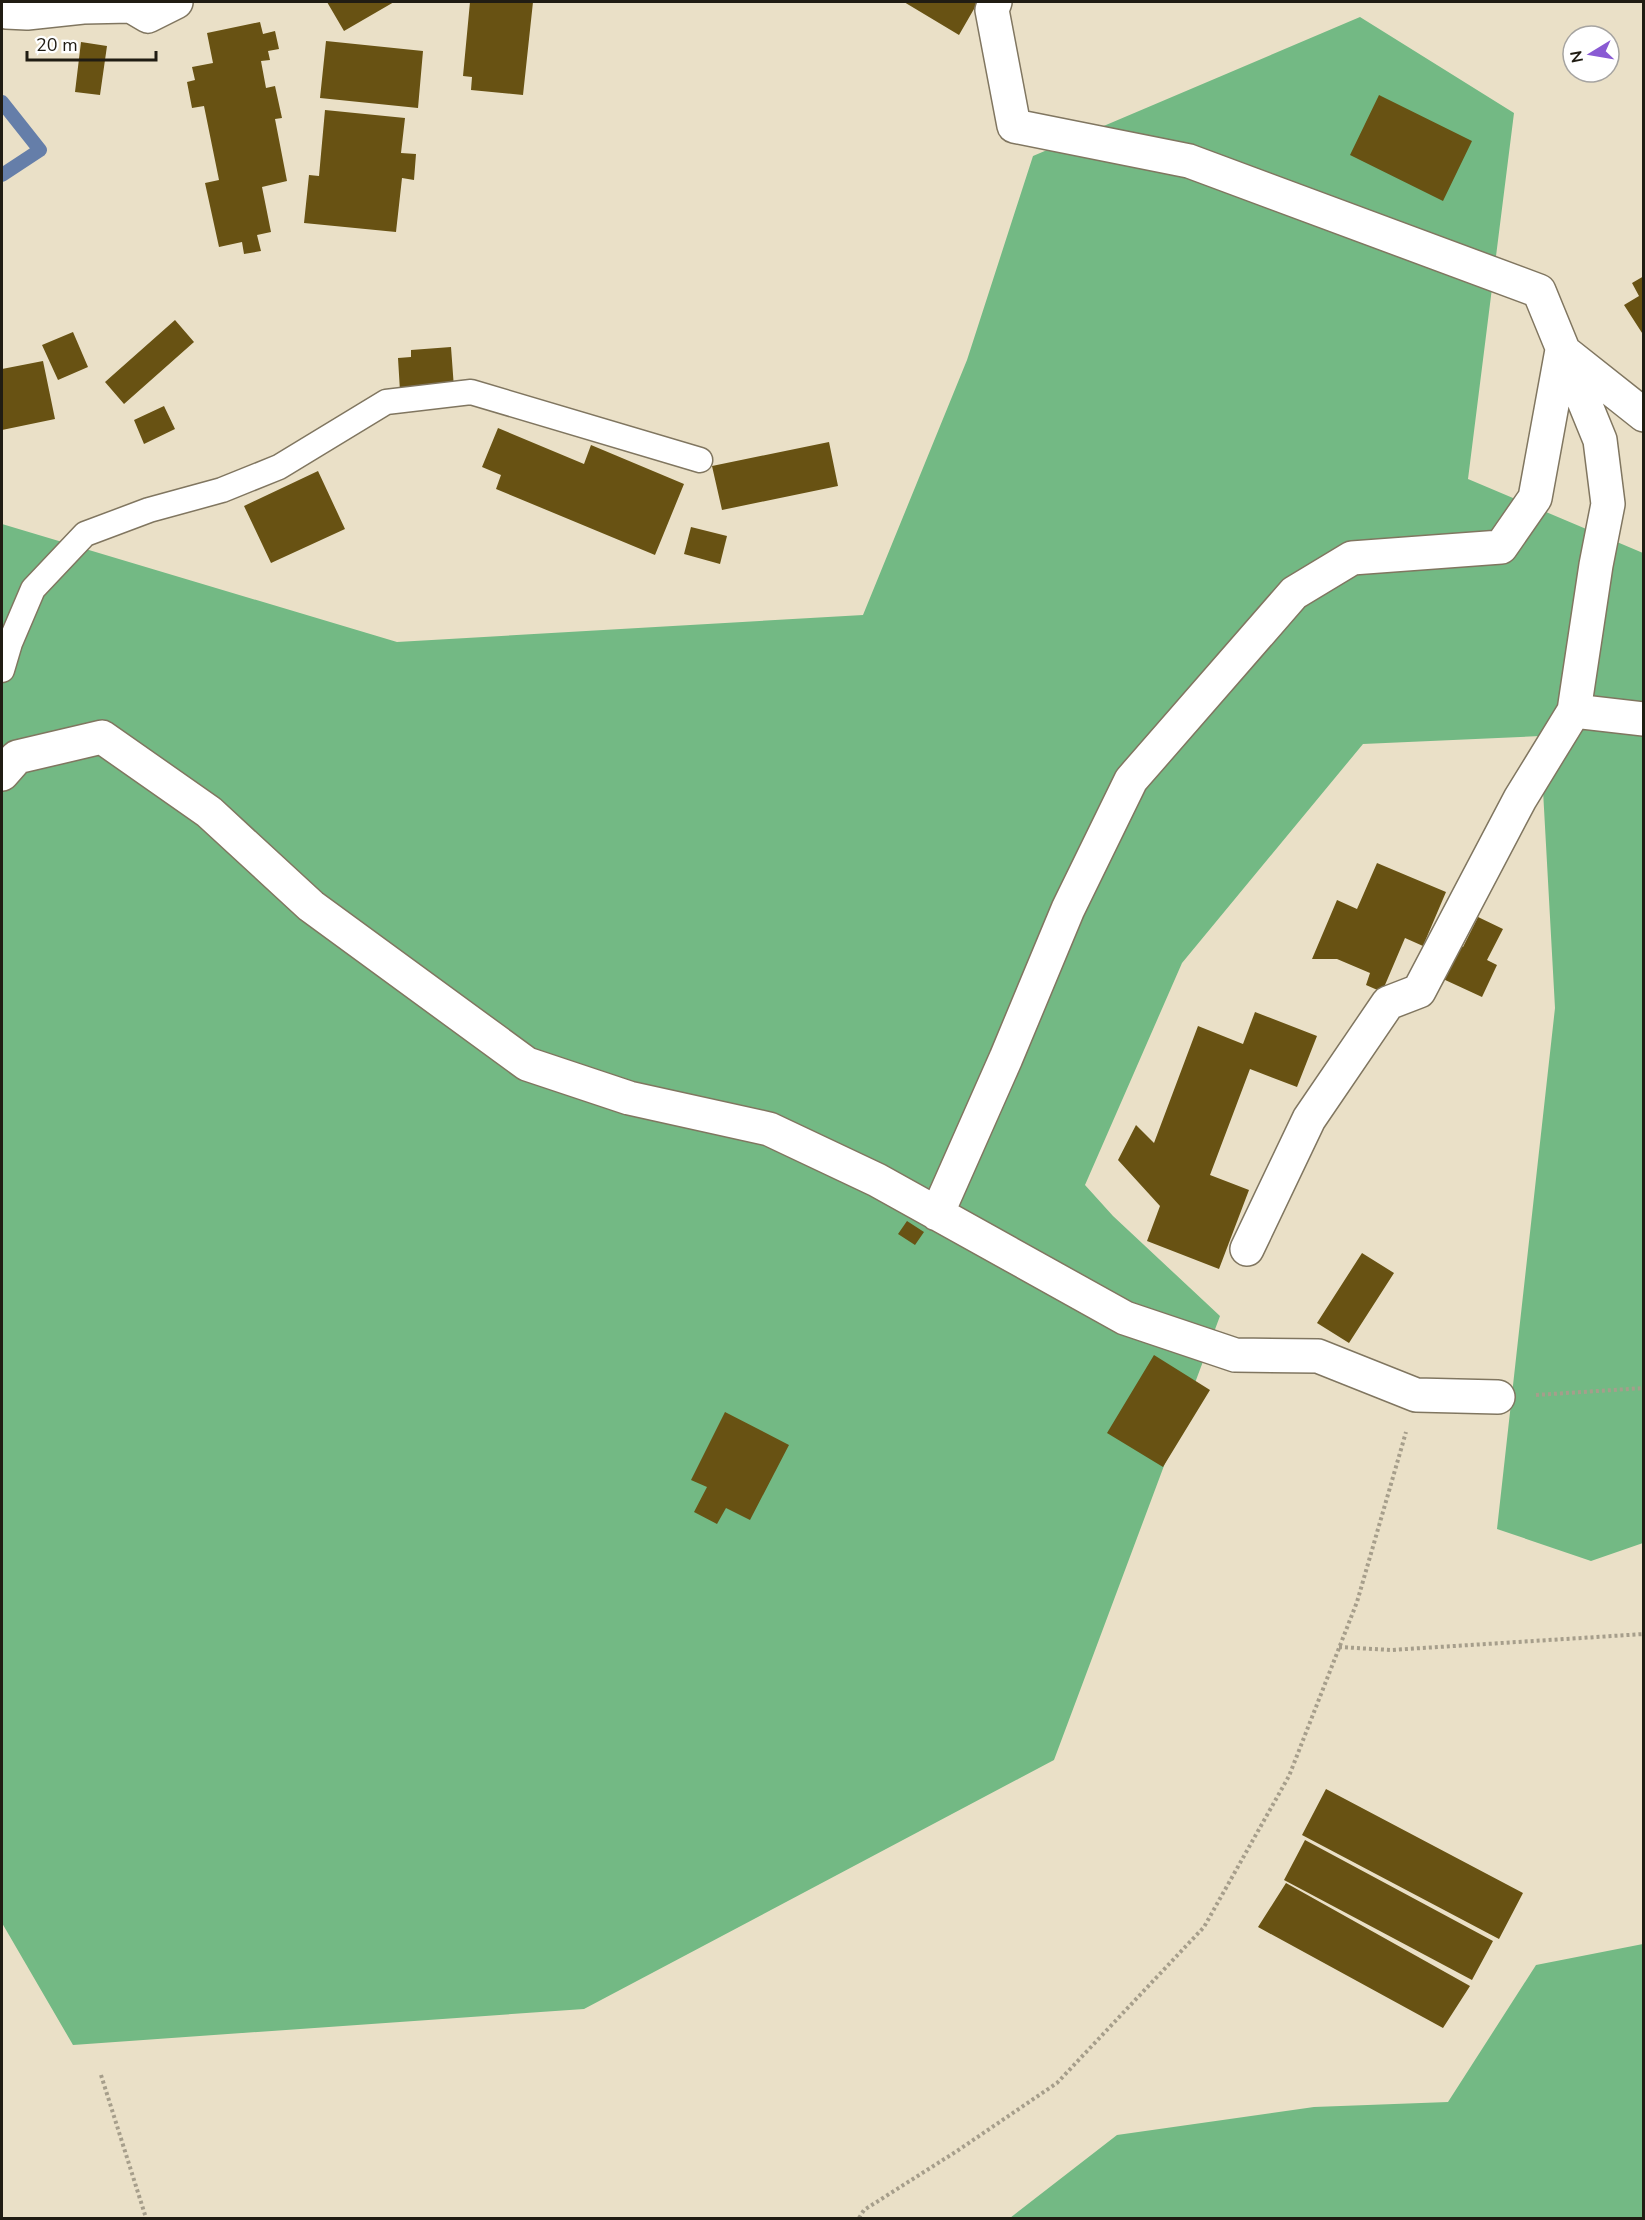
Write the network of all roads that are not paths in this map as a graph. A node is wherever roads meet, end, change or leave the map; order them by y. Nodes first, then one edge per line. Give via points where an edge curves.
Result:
1 (176, 2) edge
2 (995, 2) edge
3 (4, 11) edge
4 (1562, 350) junction
5 (1644, 415) edge
6 (700, 460) dead end
7 (2, 670) edge
8 (1574, 711) junction
9 (1644, 719) edge
10 (2, 774) edge
11 (937, 1214) junction
12 (1247, 1249) dead end
13 (1498, 1397) road end

1 - 3 street via 148,16 131,6
2 - 4 street via 992,10 1014,126 1189,161 1539,291
4 - 5 street
4 - 8 street via 1600,440 1608,504
4 - 11 street via 1535,498 1501,547 1352,558 1294,593 1131,780 1068,909
6 - 7 lane via 471,392 386,402 279,467 222,490 149,510 85,534 33,589
8 - 9 street
8 - 12 street via 1520,800 1419,991 1388,1003 1309,1119
10 - 11 street via 17,757 102,737 209,812 311,906 527,1064 629,1098 769,1129 878,1180
11 - 13 street via 1125,1318 1235,1355 1318,1356 1416,1395

